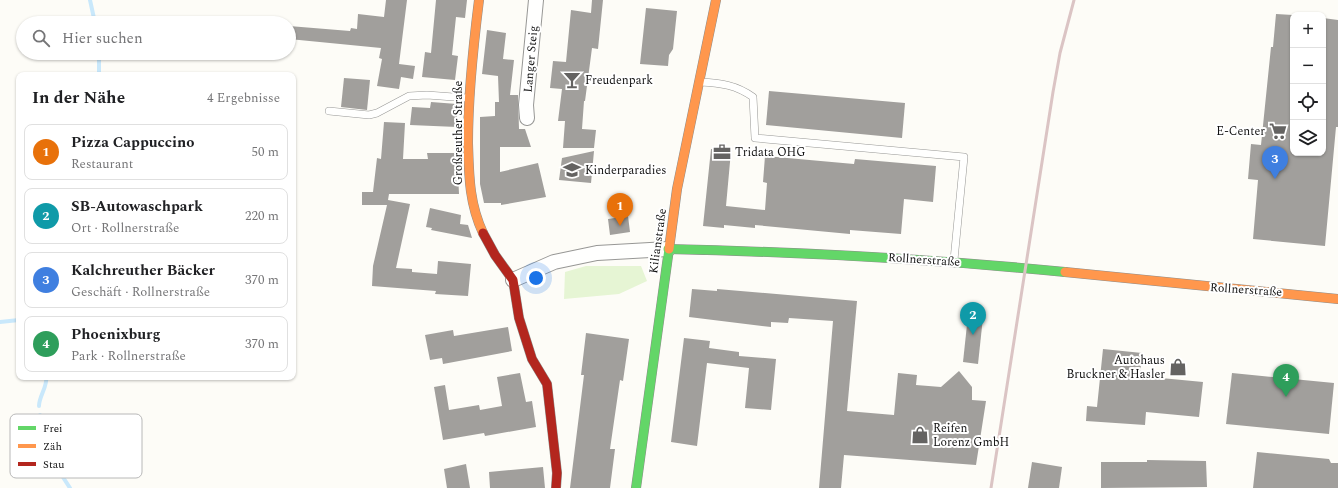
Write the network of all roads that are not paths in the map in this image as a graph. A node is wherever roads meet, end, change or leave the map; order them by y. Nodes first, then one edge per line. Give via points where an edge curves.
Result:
1 (479, 0) edge
2 (536, 0) edge
3 (716, 0) edge
4 (699, 82) junction
5 (469, 98) junction
6 (330, 110) dead end
7 (527, 118) dead end
8 (668, 249) junction
9 (954, 262) junction
10 (513, 280) junction
11 (1338, 299) edge
12 (556, 488) edge
13 (636, 488) edge

1 - 5 street, Großreuther Straße
2 - 7 street, Langer Steig
3 - 4 street, Kilianstraße
4 - 8 street, Kilianstraße
4 - 9 lane via 720,83 741,89 753,98 755,138 964,157
5 - 6 lane via 409,96 369,115
5 - 10 street, Großreuther Straße via 468,185 472,206 495,255
8 - 9 street, Rollnerstraße via 758,251
8 - 10 street, Rollnerstraße via 597,252 554,262
8 - 13 street, Kilianstraße
9 - 11 street, Rollnerstraße
10 - 12 street, Großreuther Straße via 520,318 532,359 547,384 557,473

